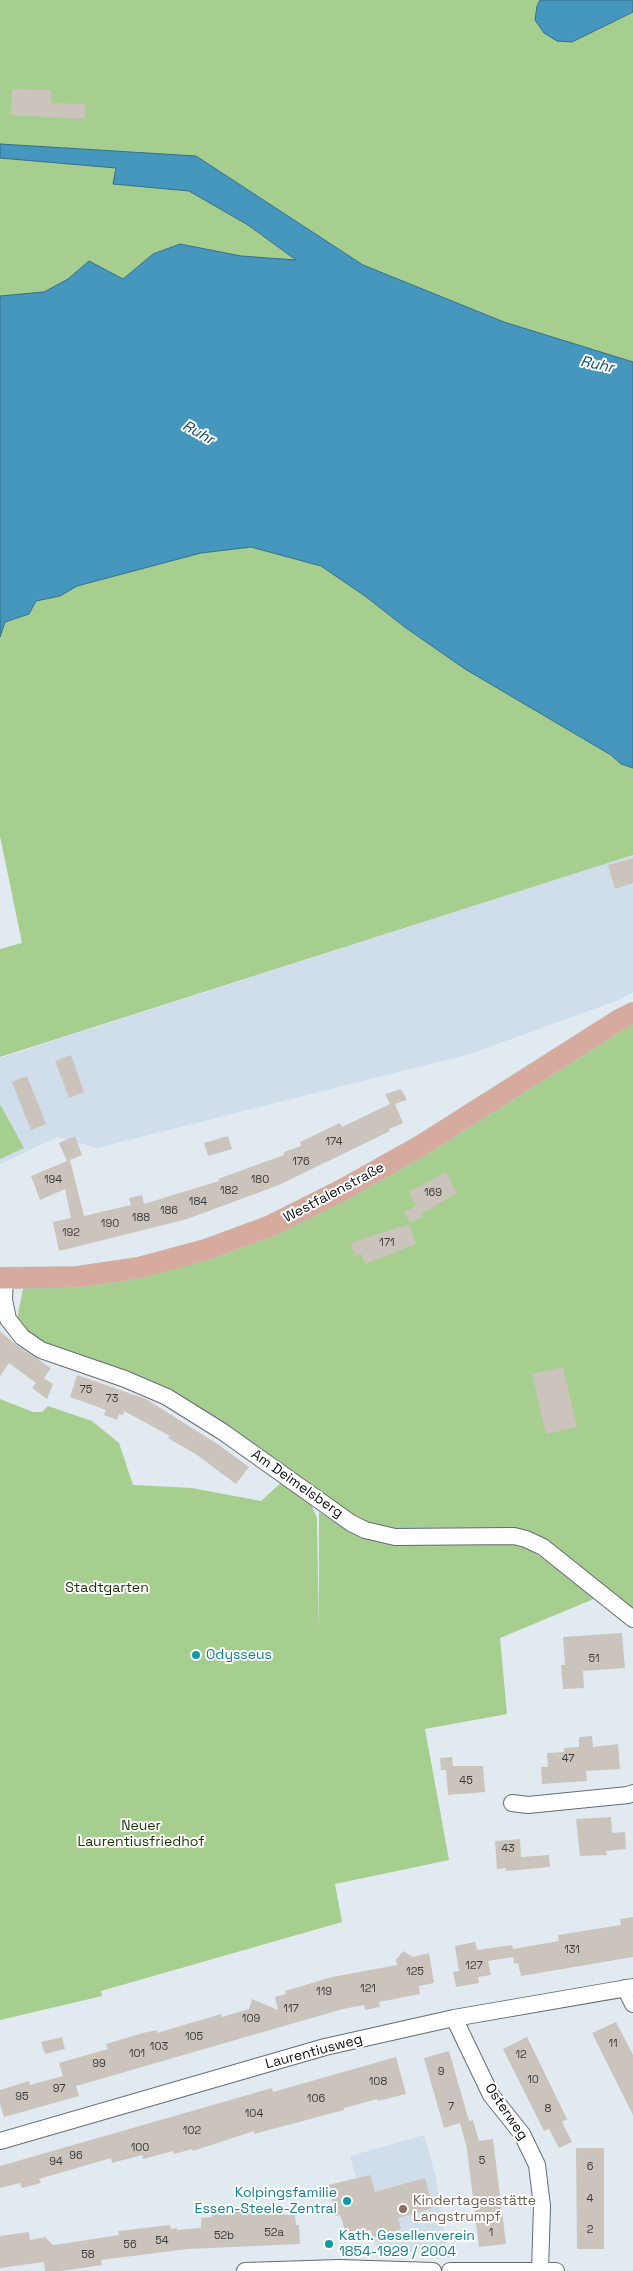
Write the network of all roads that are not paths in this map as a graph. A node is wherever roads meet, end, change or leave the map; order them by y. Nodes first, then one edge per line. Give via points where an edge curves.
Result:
1 (633, 1013) edge
2 (2, 1278) edge
3 (633, 1619) edge
4 (633, 1793) edge
5 (512, 1803) dead end
6 (629, 1988) edge
7 (633, 2004) edge
8 (454, 2018) junction
9 (0, 2141) edge
10 (246, 2271) edge
11 (433, 2271) edge
12 (450, 2271) edge
13 (540, 2271) edge
14 (556, 2271) edge

1 - 2 main road, Westfalenstraße via 422,1145 270,1226 205,1250 138,1268 76,1277
2 - 3 street, Am Deimelsberg via 8,1319 22,1337 50,1353 167,1397 365,1530 410,1538 514,1536 526,1539
4 - 5 street via 528,1805
6 - 7 street
6 - 8 street, Laurentiusweg
8 - 9 street, Laurentiusweg via 325,2047
8 - 13 street, Osterweg via 491,2095 522,2134 537,2165 542,2206
10 - 11 street via 339,2268
12 - 13 street
13 - 14 street

